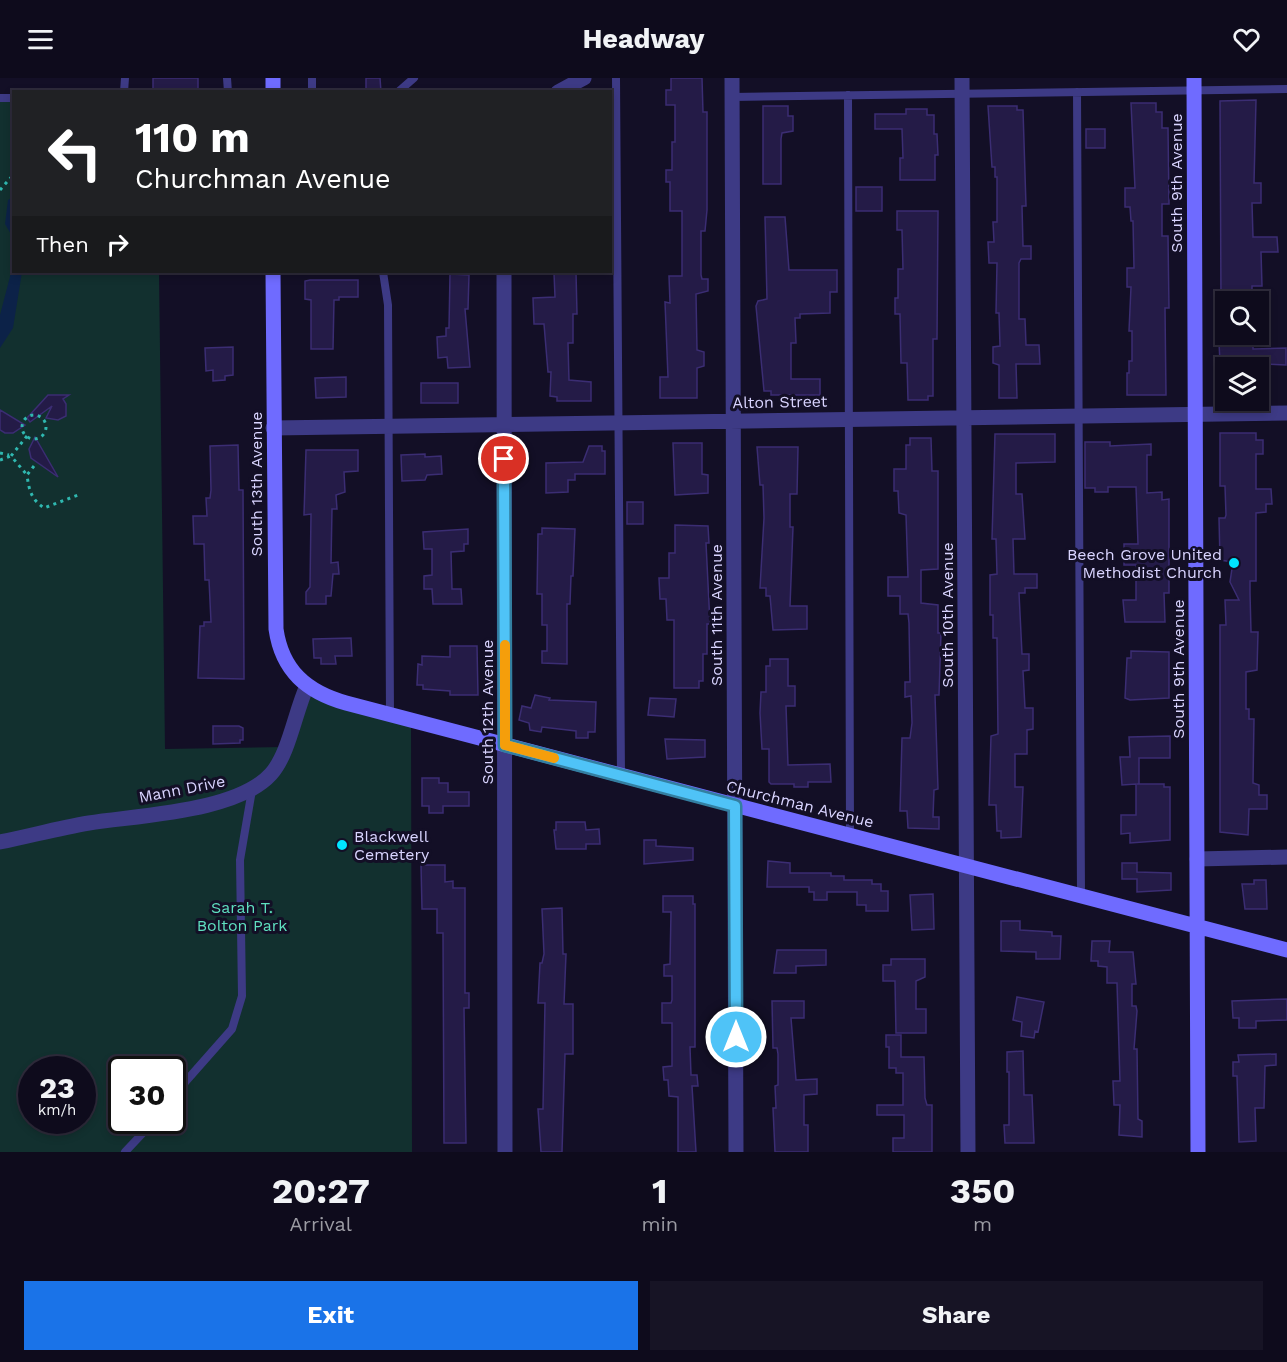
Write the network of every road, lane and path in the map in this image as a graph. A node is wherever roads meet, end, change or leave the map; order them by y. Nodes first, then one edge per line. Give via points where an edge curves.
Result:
1 (414, 78) edge
2 (584, 78) edge
3 (616, 78) edge
4 (732, 78) edge
5 (1194, 84) edge
6 (962, 86) edge
7 (1287, 89) edge
8 (400, 90) edge
9 (562, 90) edge
10 (1077, 92) junction
11 (848, 95) junction
12 (732, 97) junction
13 (12, 176) edge
14 (0, 190) edge
15 (273, 273) edge
16 (382, 273) edge
17 (504, 273) edge
18 (1287, 413) edge
19 (1195, 414) junction
20 (1079, 416) junction
21 (964, 417) junction
22 (849, 419) junction
23 (733, 421) junction
24 (618, 423) junction
25 (504, 424) junction
26 (389, 426) junction
27 (273, 428) junction
28 (27, 436) junction
29 (0, 453) edge
30 (11, 456) junction
31 (0, 460) edge
32 (34, 466) dead end
33 (27, 475) junction
34 (78, 495) dead end
35 (307, 686) junction
36 (390, 715) junction
37 (505, 745) junction
38 (621, 776) junction
39 (252, 790) junction
40 (735, 806) junction
41 (850, 835) junction
42 (0, 842) edge
43 (1287, 857) edge
44 (1197, 859) junction
45 (967, 865) junction
46 (1081, 895) junction
47 (1197, 926) junction
48 (1287, 950) edge
49 (186, 1081) edge
50 (142, 1134) edge
51 (125, 1152) edge
52 (505, 1152) edge
53 (736, 1152) edge
54 (968, 1152) edge
55 (1198, 1152) edge

1 - 8 lane
2 - 9 street
3 - 24 lane
4 - 12 street, South 11th Avenue
5 - 7 lane
5 - 10 lane
5 - 19 street, South 9th Avenue
6 - 10 lane
6 - 11 lane
6 - 21 street, South 10th Avenue
10 - 20 lane
11 - 12 lane
11 - 22 lane
12 - 23 street, South 11th Avenue
13 - 14 path
15 - 27 street, South 13th Avenue
16 - 26 lane via 388,305
17 - 25 street, South 12th Avenue
18 - 19 street, Alton Street
19 - 20 street, Alton Street
19 - 44 street, South 9th Avenue
20 - 21 street, Alton Street
20 - 46 lane
21 - 22 street, Alton Street
21 - 45 street, South 10th Avenue
22 - 23 street, Alton Street
22 - 41 lane
23 - 24 street, Alton Street
23 - 40 street, South 11th Avenue
24 - 25 street, Alton Street
24 - 38 lane
25 - 26 street, Alton Street
25 - 37 street, South 12th Avenue
26 - 27 street, Alton Street
26 - 36 lane
27 - 35 street, South 13th Avenue via 276,629 288,667
28 - 28 path via 34,439 44,434 46,427 41,418 30,416 24,422
28 - 30 path
29 - 30 path
30 - 31 path
30 - 33 path
32 - 33 path
33 - 34 path via 29,491 44,508
35 - 36 street, Churchman Avenue via 329,698
35 - 39 street, Mann Drive via 277,765
36 - 37 street, Churchman Avenue
37 - 38 street, Churchman Avenue
37 - 52 street, South 12th Avenue
38 - 40 street, Churchman Avenue
39 - 42 street, Mann Drive via 209,805
39 - 49 lane via 240,860 242,996 232,1029
40 - 41 street, Churchman Avenue
40 - 53 street, South 11th Avenue
41 - 45 street, Churchman Avenue
43 - 44 street
44 - 47 street, South 9th Avenue
45 - 46 street, Churchman Avenue
45 - 54 street, South 10th Avenue
46 - 47 street, Churchman Avenue
47 - 48 street, Churchman Avenue
47 - 55 street, South 9th Avenue
50 - 51 lane

